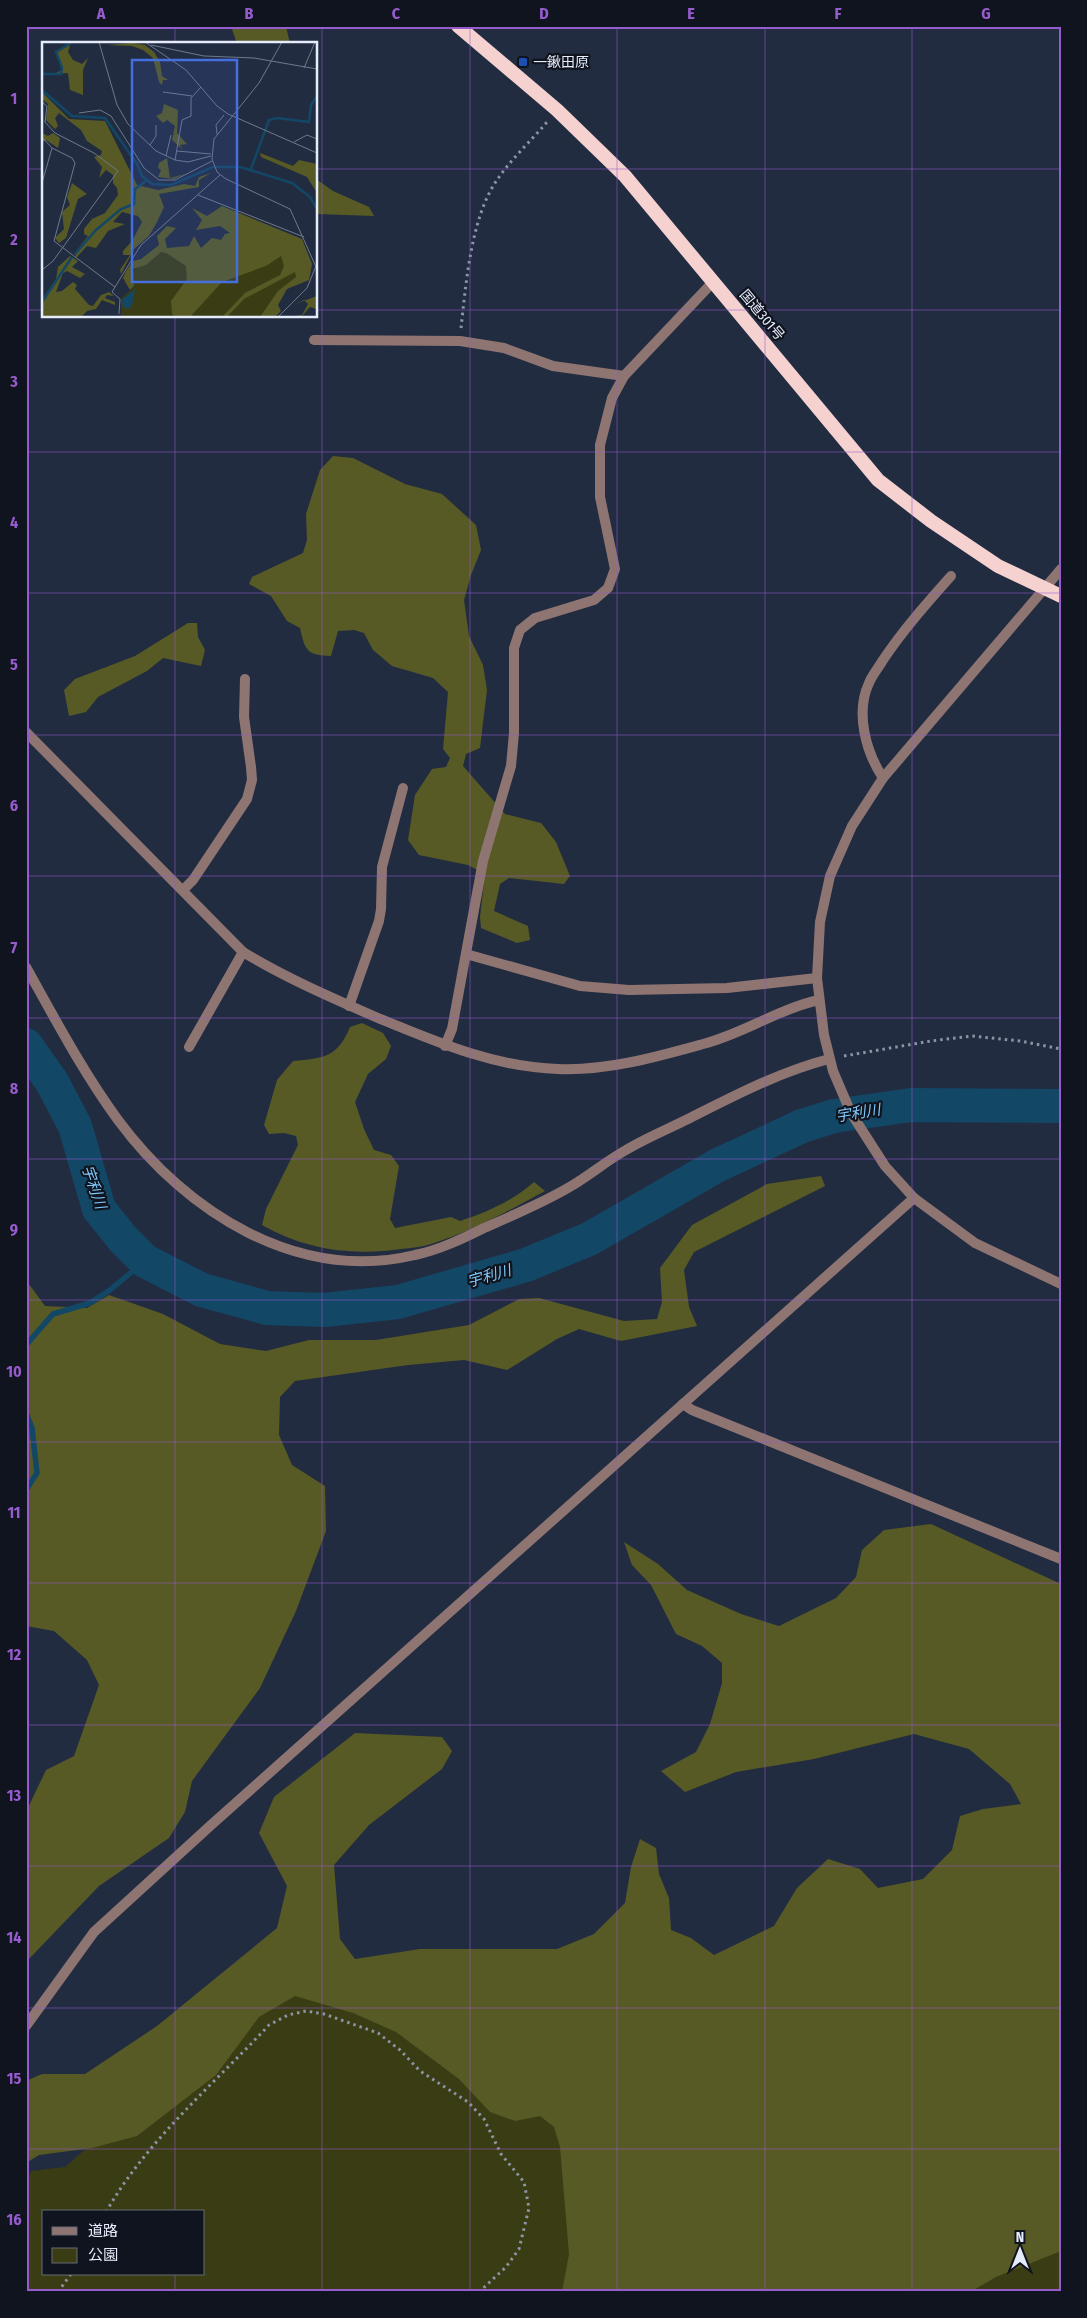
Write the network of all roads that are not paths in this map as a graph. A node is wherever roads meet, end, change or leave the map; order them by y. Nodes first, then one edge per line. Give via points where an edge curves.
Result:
1 (458, 26) edge
2 (713, 282) junction
3 (314, 340) dead end
4 (624, 376) junction
5 (1061, 568) edge
6 (950, 576) dead end
7 (1044, 589) junction
8 (1061, 596) edge
9 (245, 679) dead end
10 (26, 732) edge
11 (882, 778) junction
12 (403, 788) dead end
13 (183, 890) junction
14 (243, 952) junction
15 (466, 954) junction
16 (26, 968) edge
17 (817, 978) junction
18 (819, 1000) junction
19 (350, 1006) junction
20 (445, 1046) junction
21 (189, 1047) dead end
22 (829, 1059) junction
23 (914, 1198) junction
24 (1061, 1284) edge
25 (683, 1404) junction
26 (1061, 1559) edge
27 (26, 2026) edge

1 - 2 highway, 国道301号 via 557,110 625,176
2 - 4 street
2 - 7 highway, 国道301号 via 878,480 998,566
3 - 4 street via 460,341 504,348 553,366
4 - 15 street via 612,398 600,445 600,497 615,569 608,588 594,600 535,618 520,630 514,648 511,766 483,861
5 - 7 street
6 - 11 street via 898,638 868,683 863,710 867,747
7 - 8 highway, 国道301号
7 - 11 street
9 - 13 street via 244,717 252,780 248,799
10 - 13 street
11 - 17 street via 852,826 830,876 820,922
12 - 19 street via 382,867 381,909
13 - 14 street
14 - 19 street via 274,971
14 - 21 street
15 - 17 street via 580,986 629,990 727,988
15 - 20 street via 452,1029
16 - 22 street via 104,1100 172,1180 211,1212 279,1248 343,1260 404,1257 440,1248 549,1198 627,1149 740,1092 789,1071
17 - 18 street
18 - 20 street via 705,1044 626,1063 582,1069 526,1066 483,1058
18 - 22 street
19 - 20 street
22 - 23 street via 851,1112 885,1166
23 - 24 street via 975,1243
23 - 25 street
25 - 26 street
25 - 27 street via 94,1932

